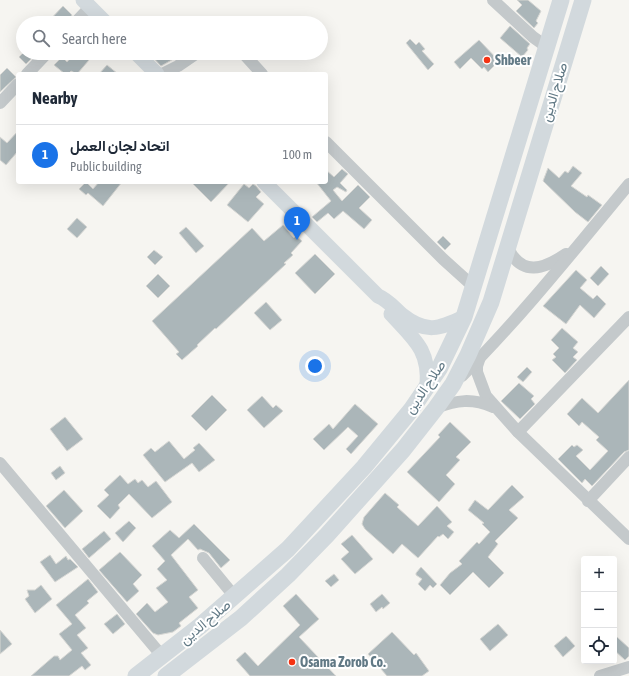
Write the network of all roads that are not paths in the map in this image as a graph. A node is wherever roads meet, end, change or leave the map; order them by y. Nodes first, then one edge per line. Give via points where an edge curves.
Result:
1 (493, 0) edge
2 (561, 0) edge
3 (583, 0) edge
4 (86, 4) edge
5 (79, 16) edge
6 (99, 16) edge
7 (547, 47) junction
8 (41, 60) edge
9 (143, 60) edge
10 (187, 60) edge
11 (249, 60) edge
12 (30, 72) edge
13 (155, 72) edge
14 (166, 72) edge
15 (260, 72) edge
16 (16, 86) edge
17 (0, 103) edge
18 (328, 144) edge
19 (266, 184) edge
20 (629, 184) edge
21 (577, 247) junction
22 (508, 248) junction
23 (474, 286) junction
24 (378, 296) junction
25 (464, 317) junction
26 (629, 317) edge
27 (480, 357) junction
28 (452, 384) junction
29 (427, 386) junction
30 (436, 408) junction
31 (496, 408) junction
32 (518, 432) junction
33 (629, 457) edge
34 (0, 463) edge
35 (588, 501) junction
36 (629, 539) edge
37 (203, 558) dead end
38 (279, 558) junction
39 (288, 574) junction
40 (234, 598) junction
41 (241, 618) junction
42 (162, 656) junction
43 (629, 668) edge
44 (136, 676) edge
45 (166, 676) edge
46 (600, 676) edge

1 - 7 street
2 - 7 highway, صلاح الدين
3 - 22 highway, صلاح الدين
4 - 5 street
4 - 6 main road
7 - 23 highway, صلاح الدين
8 - 12 street
9 - 13 main road
10 - 14 street
11 - 15 street
16 - 17 street
18 - 23 street via 438,254
19 - 24 main road
20 - 21 street
21 - 22 street via 551,263 535,268 523,266 516,261
21 - 27 street
22 - 28 highway, صلاح الدين via 481,326
23 - 25 highway, صلاح الدين
24 - 25 main road via 404,316 426,328 443,327
24 - 29 main road via 382,305 424,353 428,370
25 - 29 highway, صلاح الدين via 448,352
26 - 32 street
27 - 28 street
27 - 31 street via 477,366 479,383
28 - 30 highway, صلاح الدين
29 - 38 highway, صلاح الدين via 411,410 359,472
30 - 31 street via 467,400 479,401
30 - 39 highway, صلاح الدين via 380,477 328,535
31 - 32 street
32 - 35 street
33 - 35 street
34 - 42 street
35 - 36 street
37 - 40 street
38 - 39 highway via 279,570
38 - 40 highway, صلاح الدين
39 - 41 highway, صلاح الدين
40 - 41 highway via 244,603
40 - 42 highway, صلاح الدين
41 - 45 highway, صلاح الدين
42 - 44 highway, صلاح الدين
43 - 46 street

